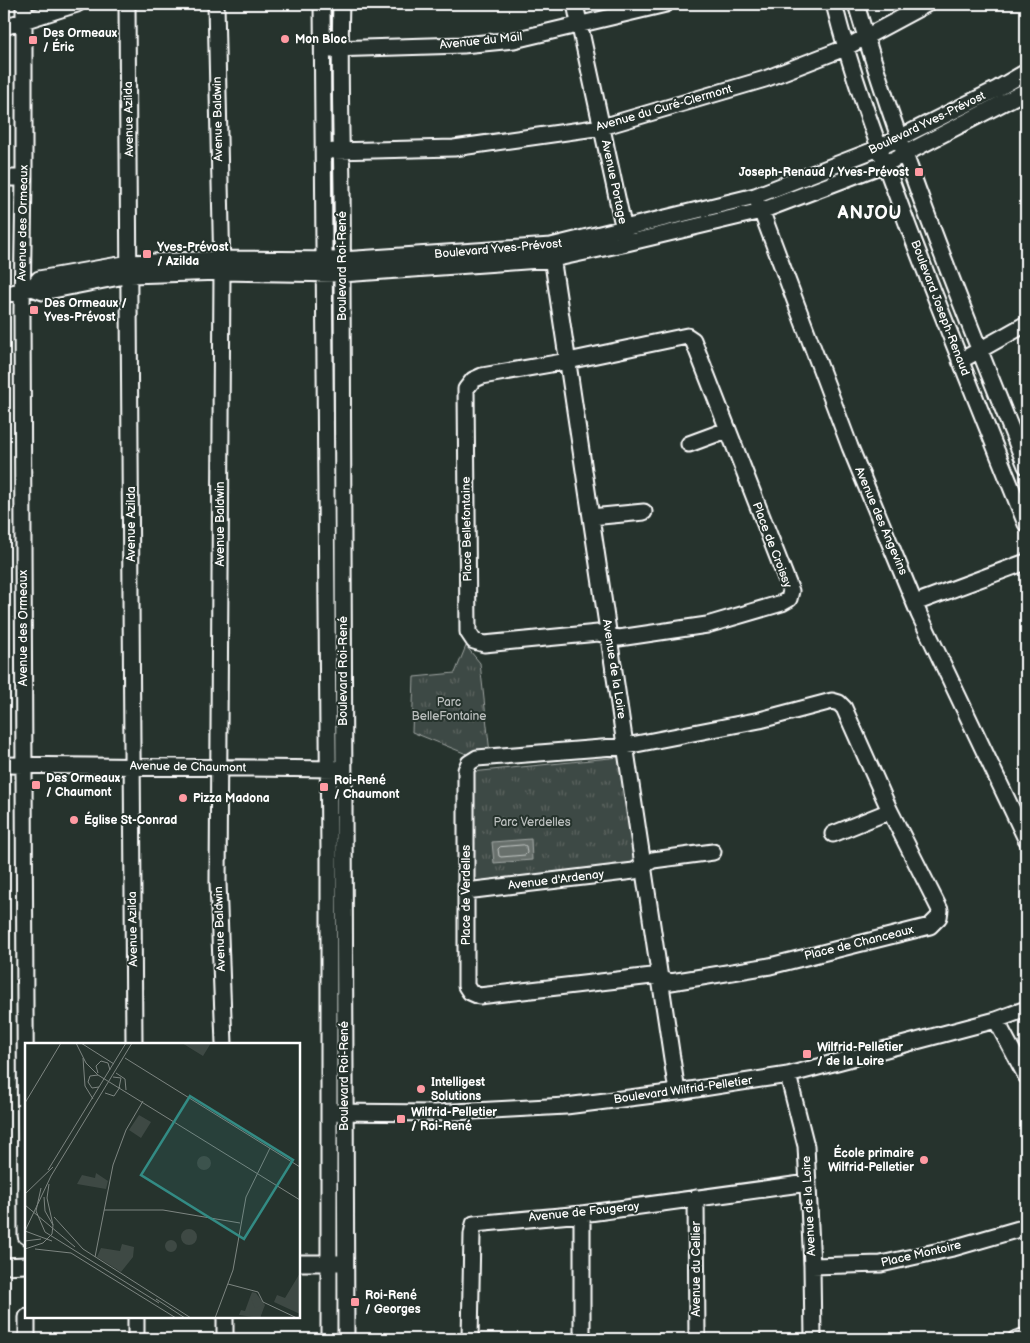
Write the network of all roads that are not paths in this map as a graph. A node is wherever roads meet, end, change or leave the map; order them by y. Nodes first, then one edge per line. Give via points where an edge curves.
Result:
1 (24, 4) edge
2 (77, 4) edge
3 (128, 4) edge
4 (216, 4) edge
5 (322, 4) edge
6 (342, 4) edge
7 (575, 4) edge
8 (666, 4) edge
9 (834, 4) edge
10 (856, 4) edge
11 (928, 4) edge
12 (24, 20) junction
13 (579, 25) junction
14 (4, 27) edge
15 (866, 37) junction
16 (322, 48) junction
17 (845, 48) junction
18 (340, 49) junction
19 (1026, 72) edge
20 (1026, 91) edge
21 (602, 127) junction
22 (900, 139) junction
23 (880, 148) junction
24 (323, 151) junction
25 (343, 151) junction
26 (905, 153) junction
27 (885, 164) junction
28 (4, 178) edge
29 (24, 178) junction
30 (755, 196) junction
31 (761, 211) junction
32 (626, 236) junction
33 (552, 252) junction
34 (222, 265) junction
35 (324, 267) junction
36 (342, 267) junction
37 (130, 269) junction
38 (27, 289) junction
39 (4, 295) edge
40 (1026, 324) edge
41 (979, 350) junction
42 (568, 361) junction
43 (960, 361) junction
44 (727, 430) junction
45 (689, 444) dead end
46 (1026, 466) edge
47 (644, 512) dead end
48 (591, 517) junction
49 (1026, 524) edge
50 (1026, 562) edge
51 (915, 603) junction
52 (609, 635) junction
53 (626, 746) junction
54 (4, 765) edge
55 (24, 765) junction
56 (132, 766) junction
57 (218, 768) junction
58 (336, 769) junction
59 (890, 812) junction
60 (833, 834) dead end
61 (1026, 839) edge
62 (714, 852) dead end
63 (643, 865) junction
64 (466, 891) junction
65 (660, 978) junction
66 (1026, 1009) edge
67 (996, 1020) junction
68 (25, 1043) edge
69 (134, 1043) edge
70 (224, 1043) edge
71 (788, 1075) junction
72 (1026, 1076) edge
73 (677, 1092) junction
74 (337, 1112) junction
75 (808, 1183) junction
76 (696, 1198) junction
77 (582, 1214) junction
78 (1026, 1227) edge
79 (329, 1263) junction
80 (345, 1263) junction
81 (300, 1264) edge
82 (4, 1266) edge
83 (25, 1266) edge
84 (812, 1266) junction
85 (27, 1318) edge
86 (136, 1318) edge
87 (225, 1318) edge
88 (1026, 1336) edge
89 (27, 1339) edge
90 (136, 1339) edge
91 (225, 1339) edge
92 (329, 1339) edge
93 (346, 1339) edge
94 (470, 1339) edge
95 (582, 1339) edge
96 (696, 1339) edge
97 (813, 1339) edge
98 (1016, 1339) edge

1 - 12 street, Avenue des Ormeaux
2 - 12 street
3 - 37 street, Avenue Azilda
4 - 34 street, Avenue Baldwin
5 - 16 street, Boulevard Roi-René
6 - 18 street, Boulevard Roi-René
7 - 13 street, Avenue Portage
8 - 13 street, Avenue du Mail
9 - 17 street, Boulevard Joseph-Renaud
10 - 15 street, Boulevard Joseph-Renaud
11 - 15 street, Avenue du Curé-Clermont
12 - 14 street
12 - 29 street, Avenue des Ormeaux
13 - 18 street, Avenue du Mail via 514,40
13 - 21 street, Avenue Portage
15 - 17 street, Avenue du Curé-Clermont
15 - 22 street, Boulevard Joseph-Renaud
16 - 18 street, Avenue du Mail
16 - 24 street, Boulevard Roi-René
17 - 21 street, Avenue du Curé-Clermont via 765,79
17 - 23 street, Boulevard Joseph-Renaud
18 - 25 street, Boulevard Roi-René
19 - 22 street, Boulevard Yves-Prévost
20 - 26 street, Boulevard Yves-Prévost
21 - 25 street, Avenue du Curé-Clermont via 454,148
21 - 32 street, Avenue Portage
22 - 23 street, Boulevard Yves-Prévost
22 - 26 street, Boulevard Joseph-Renaud
23 - 27 street, Boulevard Joseph-Renaud
23 - 30 street, Boulevard Yves-Prévost
24 - 25 street, Avenue du Curé-Clermont
24 - 35 street, Boulevard Roi-René
25 - 36 street, Boulevard Roi-René
26 - 27 street, Boulevard Yves-Prévost
26 - 41 street, Boulevard Joseph-Renaud
27 - 31 street, Boulevard Yves-Prévost
27 - 43 street, Boulevard Joseph-Renaud
28 - 29 street
29 - 38 street, Avenue des Ormeaux
30 - 31 street, Avenue des Angevins
30 - 32 street, Boulevard Yves-Prévost
31 - 32 street, Boulevard Yves-Prévost
31 - 51 street, Avenue des Angevins via 850,447
32 - 33 street, Boulevard Yves-Prévost
33 - 36 street, Boulevard Yves-Prévost
33 - 42 street, Avenue de la Loire
34 - 35 street, Boulevard Yves-Prévost
34 - 37 street, Boulevard Yves-Prévost
34 - 57 street, Avenue Baldwin
35 - 36 street, Boulevard Yves-Prévost
35 - 58 street, Boulevard Roi-René
36 - 58 street, Boulevard Roi-René
37 - 38 street, Boulevard Yves-Prévost via 43,292
37 - 56 street, Avenue Azilda
38 - 39 street, Boulevard Yves-Prévost
38 - 55 street, Avenue des Ormeaux
40 - 41 street
41 - 43 street
41 - 46 street, Boulevard Joseph-Renaud
42 - 44 street, Place de Croissy via 688,336 693,340
42 - 48 street, Avenue de la Loire
42 - 52 street, Place Bellefontaine via 482,376 473,380 466,389 468,632 474,641 484,644 598,633
43 - 49 street, Boulevard Joseph-Renaud
44 - 45 street
44 - 52 street, Place de Croissy via 791,591 789,599 707,625 619,638
47 - 48 street
48 - 52 street, Avenue de la Loire
50 - 51 street
51 - 61 street, Avenue des Angevins
52 - 53 street, Avenue de la Loire
53 - 59 street, Place de Chanceaux via 760,720 832,701 844,708
53 - 63 street, Avenue de la Loire
53 - 64 street, Place de Verdelles via 477,758 469,763 466,770
54 - 55 street, Avenue de Chaumont
55 - 56 street, Avenue de Chaumont
55 - 68 street, Avenue des Ormeaux
56 - 57 street, Avenue de Chaumont
56 - 69 street, Avenue Azilda
57 - 58 street, Avenue de Chaumont
57 - 70 street, Avenue Baldwin
58 - 74 street, Boulevard Roi-René
59 - 60 street
59 - 65 street, Place de Chanceaux via 940,910 939,917 930,926 770,966 672,982
62 - 63 street, Avenue d'Ardenay via 654,860
63 - 64 street, Avenue d'Ardenay via 634,871
63 - 65 street, Avenue de la Loire
64 - 65 street, Place de Verdelles via 466,986 470,992 479,996 652,976
65 - 73 street, Avenue de la Loire
66 - 67 street, Boulevard Wilfrid-Pelletier
67 - 71 street, Boulevard Wilfrid-Pelletier
67 - 72 street
71 - 73 street, Boulevard Wilfrid-Pelletier
71 - 75 street, Avenue de la Loire via 806,1146
73 - 74 street, Boulevard Wilfrid-Pelletier via 566,1106 435,1113
74 - 79 street, Boulevard Roi-René
74 - 80 street, Boulevard Roi-René
75 - 76 street, Avenue de Fougeray
75 - 84 street, Avenue de la Loire
76 - 77 street, Avenue de Fougeray
76 - 96 street, Avenue du Cellier
77 - 94 street, Avenue de Fougeray via 474,1224
77 - 95 street
78 - 84 street, Place Montoire via 882,1264
79 - 80 street
79 - 81 street
79 - 92 street, Boulevard Roi-René
80 - 93 street, Boulevard Roi-René
82 - 83 street
84 - 97 street, Avenue de la Loire
85 - 89 street
86 - 90 street
87 - 91 street
88 - 98 street

